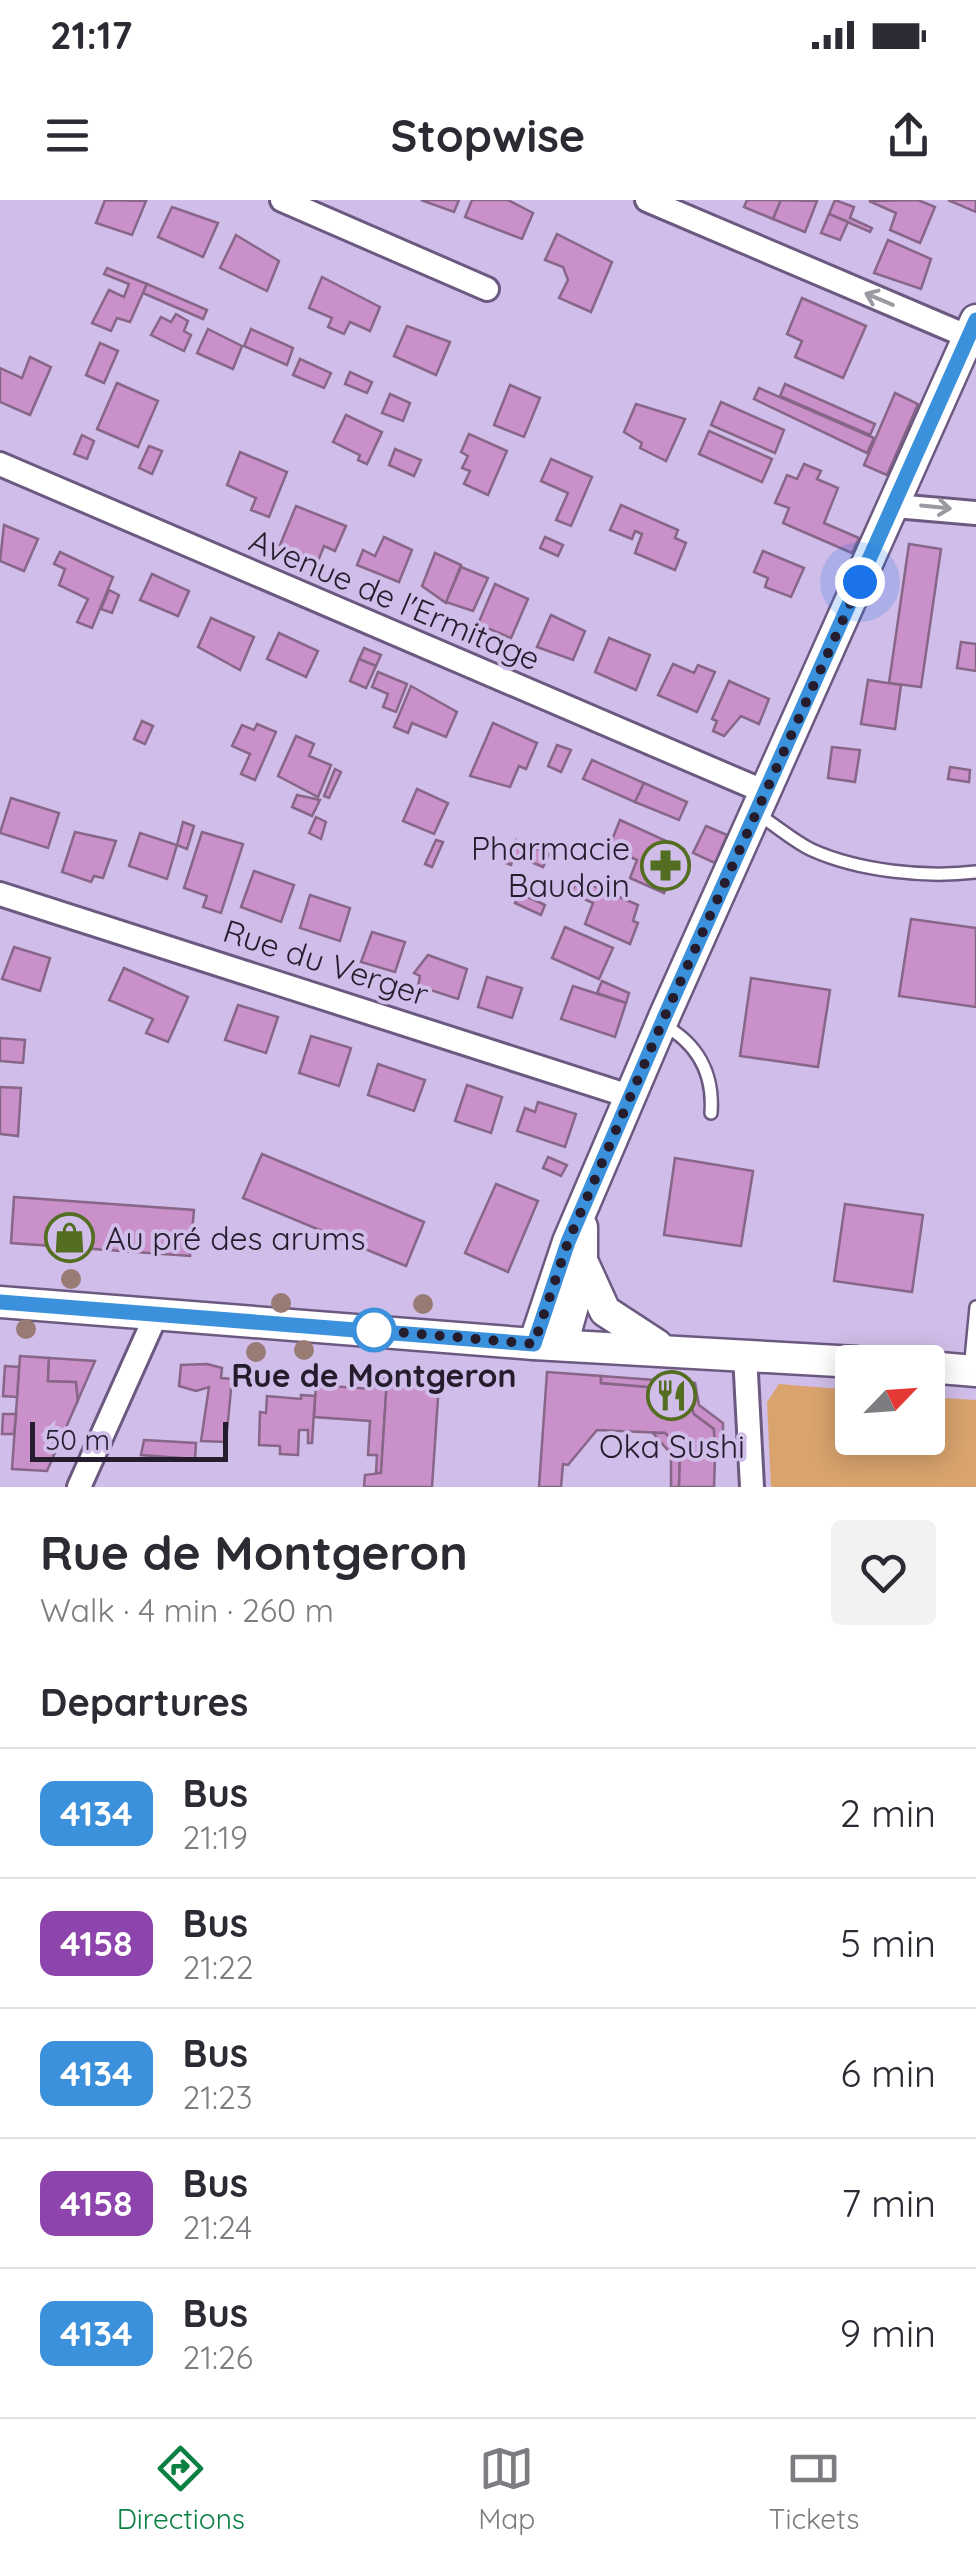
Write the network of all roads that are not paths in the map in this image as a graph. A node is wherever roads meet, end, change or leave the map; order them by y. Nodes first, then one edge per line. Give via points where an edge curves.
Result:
1 (282, 200) edge
2 (647, 200) edge
3 (486, 289) dead end
4 (972, 329) edge
5 (0, 464) edge
6 (895, 506) junction
7 (976, 513) edge
8 (760, 803) junction
9 (976, 872) edge
10 (0, 894) edge
11 (662, 1024) junction
12 (632, 1097) junction
13 (712, 1113) dead end
14 (582, 1219) junction
15 (582, 1259) junction
16 (0, 1302) edge
17 (976, 1308) edge
18 (156, 1313) junction
19 (548, 1344) junction
20 (664, 1349) junction
21 (745, 1355) junction
22 (835, 1361) edge
23 (945, 1369) edge
24 (973, 1371) edge
25 (79, 1487) edge
26 (752, 1487) edge

1 - 3 street
4 -> 2 street
4 - 6 street
5 - 8 street, Avenue de l'Ermitage
6 -> 7 street
6 - 8 street
8 - 9 lane via 808,848 840,861
8 - 11 street
10 - 12 street, Rue du Verger
11 - 12 street
11 - 13 lane via 698,1053 713,1086
12 - 14 street
14 - 15 street
14 - 19 street via 568,1242
15 - 19 street via 577,1298
15 - 20 street via 606,1311
16 - 18 street
17 - 24 lane
18 - 19 street
18 - 25 street
19 - 20 street
20 - 21 street
21 - 22 street
21 - 26 street
23 - 24 street

